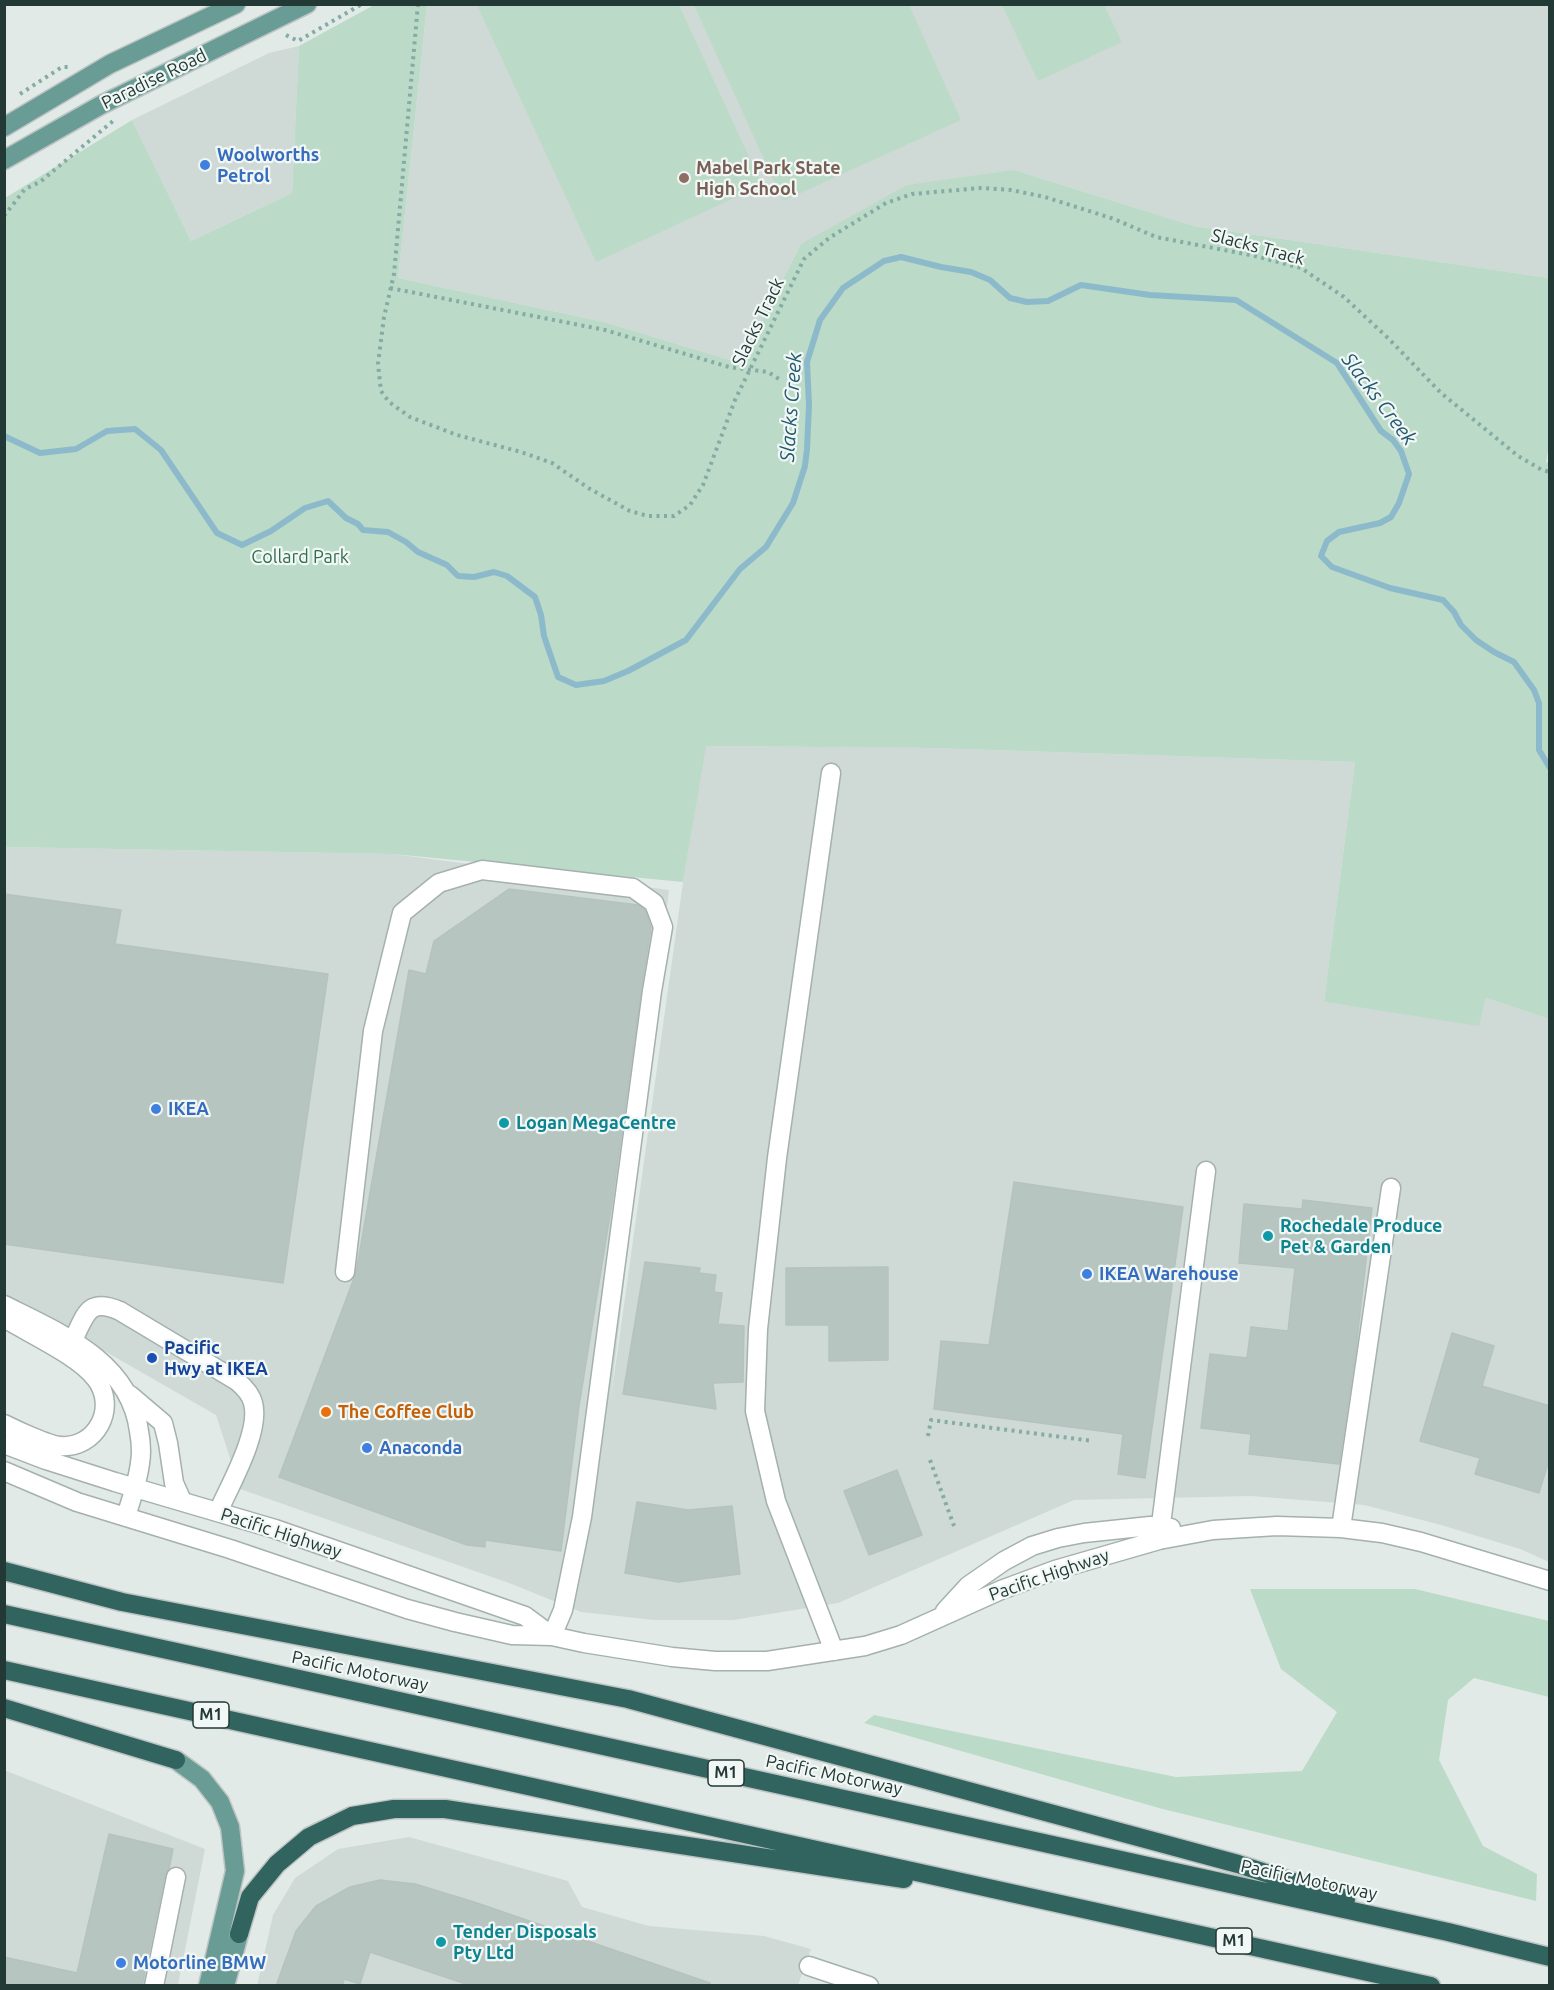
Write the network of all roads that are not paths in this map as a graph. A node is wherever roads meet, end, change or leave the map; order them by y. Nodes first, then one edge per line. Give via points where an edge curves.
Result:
1 (236, 4) edge
2 (308, 4) edge
3 (4, 127) edge
4 (4, 160) edge
5 (831, 774) dead end
6 (1206, 1171) dead end
7 (1391, 1188) dead end
8 (345, 1272) dead end
9 (4, 1305) edge
10 (4, 1318) edge
11 (73, 1340) junction
12 (127, 1392) junction
13 (4, 1424) edge
14 (4, 1444) edge
15 (4, 1471) edge
16 (135, 1487) junction
17 (182, 1500) junction
18 (218, 1512) junction
19 (126, 1517) junction
20 (1341, 1528) junction
21 (1160, 1534) junction
22 (4, 1570) edge
23 (1550, 1581) edge
24 (4, 1614) edge
25 (939, 1617) junction
26 (552, 1636) junction
27 (834, 1652) junction
28 (4, 1670) edge
29 (4, 1708) edge
30 (176, 1760) joint
31 (176, 1878) dead end
32 (1042, 1899) junction
33 (1448, 1932) junction
34 (239, 1934) joint
35 (1550, 1956) edge
36 (809, 1966) dead end
37 (154, 1986) edge
38 (208, 1986) edge
39 (225, 1986) edge
40 (869, 1986) edge
41 (1431, 1986) edge

1 - 3 main road, Paradise Road via 110,63
2 - 4 main road, Paradise Road via 101,105
5 - 27 street via 777,1158 758,1329 755,1411 776,1501
6 - 21 street
7 - 20 street
8 - 26 street via 373,1030 402,913 439,883 482,870 633,888 654,903 663,927 584,1506 563,1610
9 - 11 street
10 - 13 street via 85,1367 104,1391 104,1413 98,1430 77,1446 58,1446
11 - 12 street via 105,1365
11 - 18 street via 87,1312 106,1305 248,1391 253,1403 254,1428
12 - 16 street via 142,1446
12 - 17 street via 163,1423 174,1483
14 - 16 street, Pacific Highway
15 - 19 street, Pacific Highway via 77,1502
16 - 17 street, Pacific Highway
16 - 19 street
17 - 18 street, Pacific Highway
18 - 26 street, Pacific Highway via 525,1616
19 - 26 street, Pacific Highway via 407,1609 512,1635
20 - 21 street, Pacific Highway via 1276,1526
20 - 23 street, Pacific Highway via 1421,1542
21 - 25 street, Pacific Highway via 1001,1590
21 - 25 street via 1150,1526 1084,1533 1032,1546 968,1586
22 - 33 highway via 122,1602 628,1699 1238,1864
24 - 33 highway, Pacific Motorway / M1
25 - 27 street, Pacific Highway via 902,1635
26 - 27 street, Pacific Highway via 584,1644 715,1661 767,1661
28 - 32 highway, M1
29 - 30 highway
30 - 38 main road via 202,1779 220,1802 230,1827 235,1871
31 - 37 street
32 - 34 highway via 446,1809 394,1809 352,1816 309,1837 278,1864 250,1897
32 - 41 highway, M1
33 - 35 highway, Pacific Motorway / M1
34 - 39 main road
36 - 40 street

